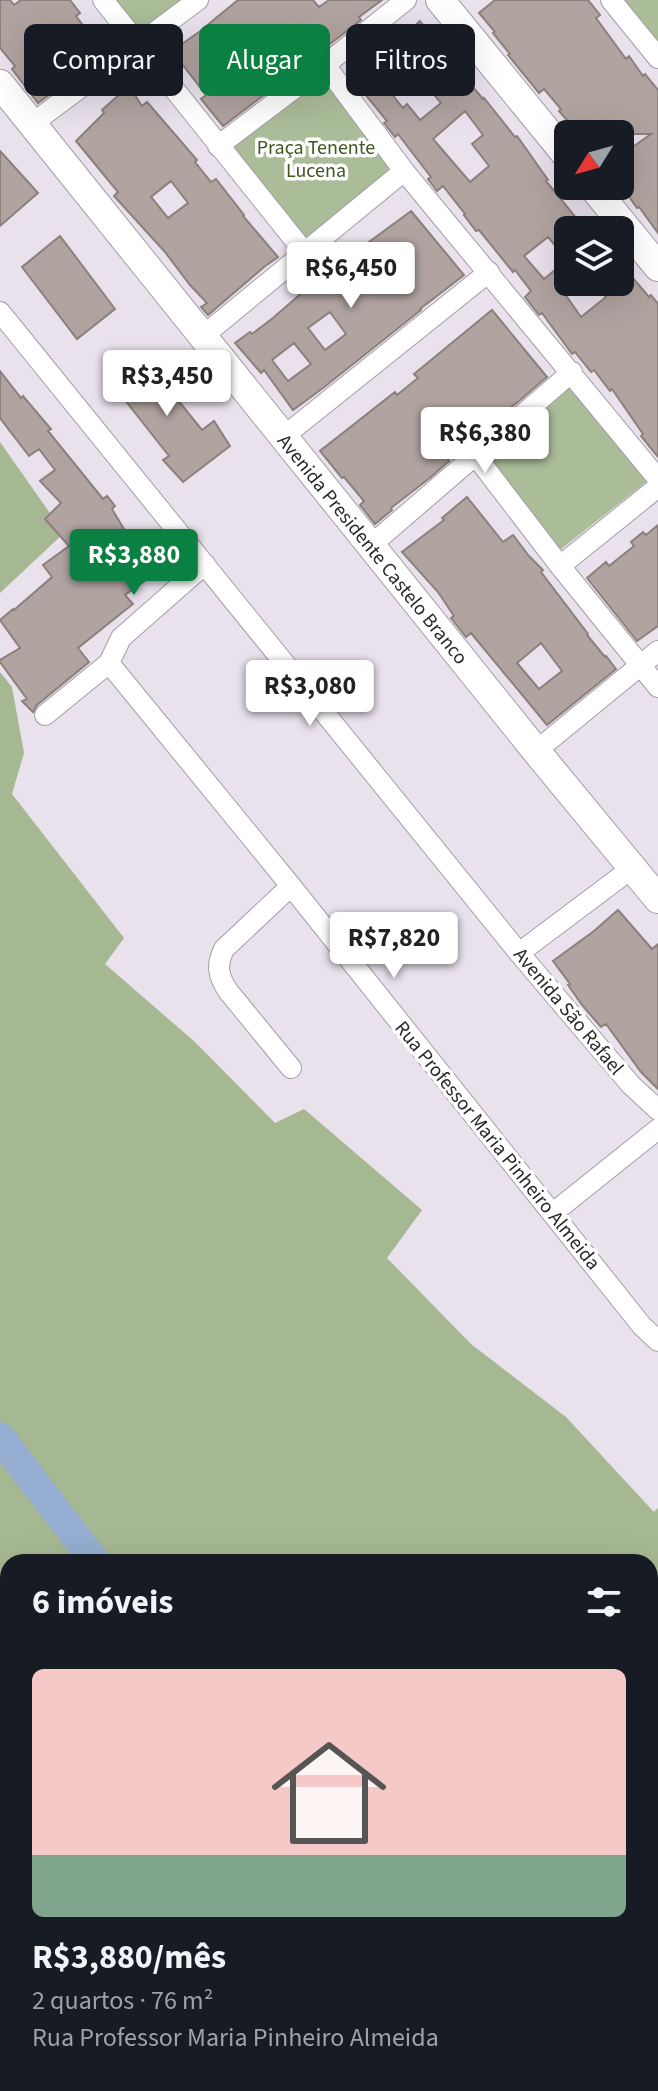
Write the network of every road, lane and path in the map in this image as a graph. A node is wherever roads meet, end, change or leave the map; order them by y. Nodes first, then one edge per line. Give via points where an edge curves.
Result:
1 (103, 0) edge
2 (198, 0) edge
3 (406, 0) edge
4 (440, 0) edge
5 (611, 0) edge
6 (122, 24) edge
7 (167, 24) edge
8 (658, 58) edge
9 (330, 61) edge
10 (330, 72) edge
11 (0, 84) edge
12 (70, 96) edge
13 (179, 96) edge
14 (284, 96) edge
15 (33, 123) junction
16 (554, 140) edge
17 (218, 146) junction
18 (404, 171) junction
19 (603, 200) edge
20 (305, 253) junction
21 (658, 267) edge
22 (489, 272) junction
23 (0, 312) edge
24 (203, 336) junction
25 (572, 372) junction
26 (283, 437) junction
27 (475, 455) junction
28 (658, 479) edge
29 (658, 487) edge
30 (370, 546) junction
31 (205, 564) junction
32 (560, 566) junction
33 (658, 651) edge
34 (109, 663) junction
35 (641, 665) junction
36 (658, 687) edge
37 (45, 715) dead end
38 (536, 751) junction
39 (631, 869) junction
40 (291, 886) junction
41 (658, 899) edge
42 (519, 953) junction
43 (291, 1068) dead end
44 (658, 1110) edge
45 (658, 1129) edge
46 (553, 1213) junction
47 (658, 1341) edge

1 - 6 street
2 - 7 street
3 - 9 street
4 - 16 main road
5 - 8 street
10 - 18 street
11 - 15 main road, Avenida Presidente Castelo Branco
12 - 15 street
13 - 17 street
14 - 17 street
15 - 24 main road, Avenida Presidente Castelo Branco
17 - 20 street
18 - 20 street
18 - 22 street
19 - 21 main road
20 - 24 street
22 - 25 street
22 - 26 street
23 - 31 street, Avenida São Rafael
24 - 26 main road, Avenida Presidente Castelo Branco
25 - 27 street
25 - 28 street
26 - 30 main road, Avenida Presidente Castelo Branco
27 - 30 street
27 - 32 street
29 - 32 street
30 - 38 main road, Avenida Presidente Castelo Branco
31 - 34 street via 121,638
31 - 42 street, Avenida São Rafael
32 - 35 street
33 - 35 street
34 - 37 street
34 - 40 street, Rua Professor Maria Pinheiro Almeida
35 - 36 street
35 - 38 street
38 - 39 main road, Avenida Presidente Castelo Branco
39 - 41 main road, Avenida Presidente Castelo Branco
39 - 42 street
40 - 43 street via 224,949 218,967 228,991
40 - 46 street, Rua Professor Maria Pinheiro Almeida
42 - 44 street, Avenida São Rafael
45 - 46 street
46 - 47 street, Rua Professor Maria Pinheiro Almeida

